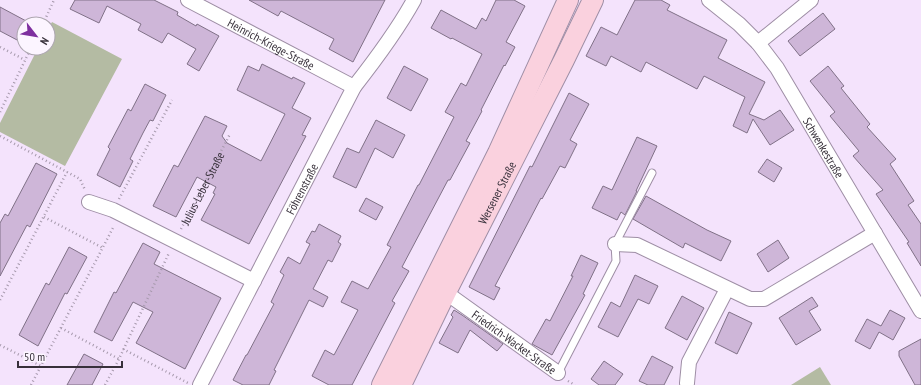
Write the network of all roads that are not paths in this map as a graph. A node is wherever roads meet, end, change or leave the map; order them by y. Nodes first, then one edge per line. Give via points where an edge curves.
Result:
1 (188, 0) edge
2 (414, 0) edge
3 (568, 0) edge
4 (593, 0) edge
5 (709, 0) edge
6 (811, 0) edge
7 (758, 43) junction
8 (354, 87) junction
9 (652, 172) dead end
10 (89, 202) road end
11 (875, 233) junction
12 (615, 244) junction
13 (254, 281) junction
14 (439, 287) junction
15 (727, 289) junction
16 (921, 311) edge
17 (558, 373) joint
18 (686, 383) dead end
19 (200, 385) edge
20 (382, 385) edge
21 (401, 385) edge

1 - 8 street, Heinrich-Kriege-Straße
2 - 8 street, Föhrenstraße via 406,16
3 - 14 main road, Wersener Straße
4 - 14 main road, Wersener Straße via 538,113
5 - 7 street, Schwenkestraße
6 - 7 street
7 - 11 street, Schwenkestraße via 790,89
8 - 13 street, Föhrenstraße
9 - 12 lane, Friedrich-Wacket-Straße
10 - 13 street via 117,212
11 - 15 street via 764,299 750,299
11 - 16 street, Schwenkestraße
12 - 15 street via 637,246
12 - 17 lane, Friedrich-Wacket-Straße via 616,261
13 - 19 street, Föhrenstraße
14 - 17 street, Friedrich-Wacket-Straße
14 - 20 main road, Wersener Straße
14 - 21 main road, Wersener Straße
15 - 18 street via 690,362

